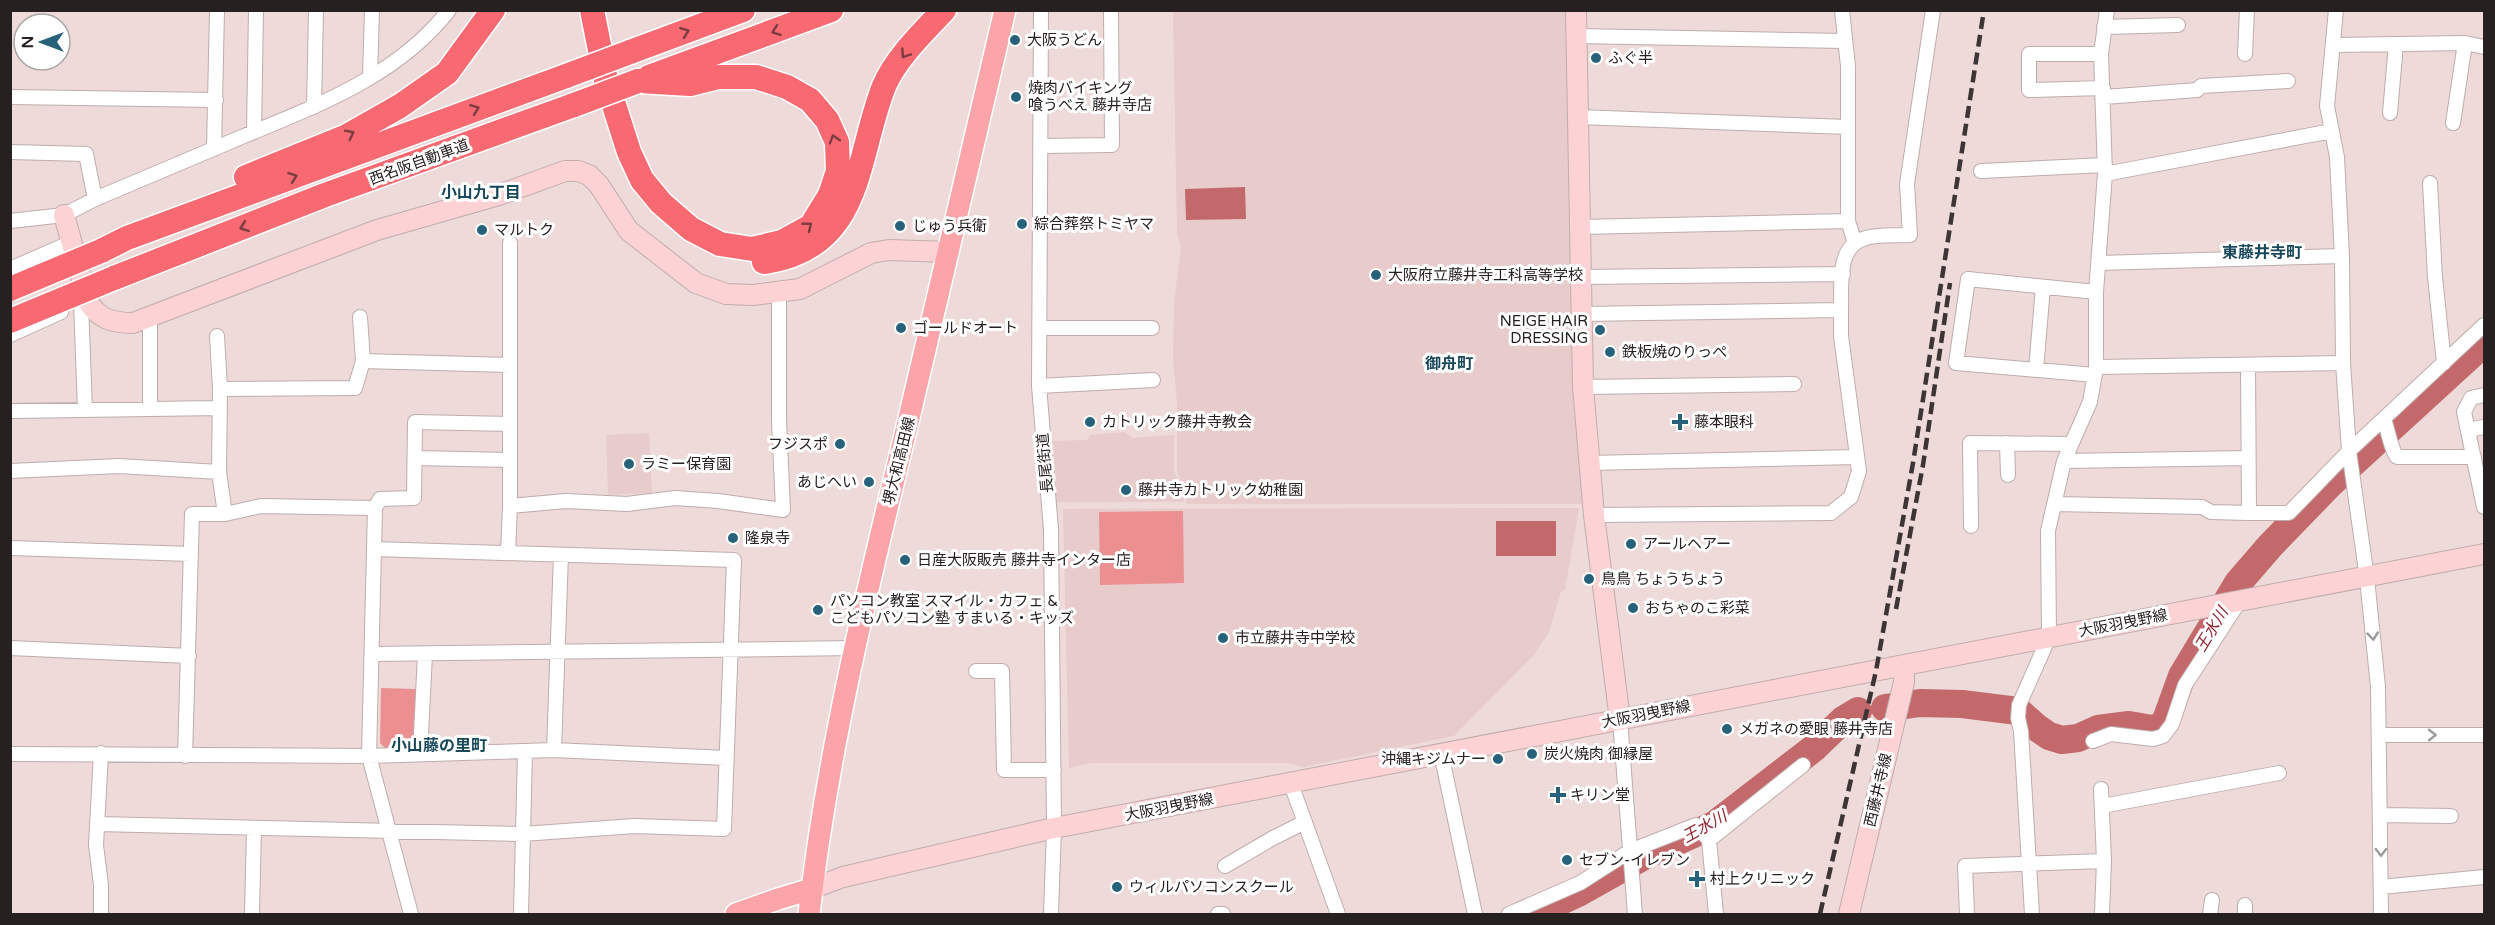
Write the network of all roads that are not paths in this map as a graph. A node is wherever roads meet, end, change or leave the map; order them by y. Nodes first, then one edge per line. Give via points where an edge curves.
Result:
1 (217, 10) edge
2 (256, 10) edge
3 (316, 10) edge
4 (372, 10) edge
5 (449, 10) edge
6 (493, 10) edge
7 (579, 10) edge
8 (592, 10) edge
9 (742, 10) edge
10 (831, 10) edge
11 (944, 10) edge
12 (1005, 10) edge
13 (1041, 10) edge
14 (1111, 10) edge
15 (1576, 10) edge
16 (1842, 10) edge
17 (1933, 10) edge
18 (2107, 10) edge
19 (2247, 10) edge
20 (2336, 10) edge
21 (2178, 26) dead end
22 (2104, 27) junction
23 (1577, 36) junction
24 (1844, 41) junction
25 (2396, 44) junction
26 (2465, 44) junction
27 (2333, 45) junction
28 (2484, 47) edge
29 (2102, 54) junction
30 (2245, 54) dead end
31 (370, 77) junction
32 (638, 81) junction
33 (2288, 81) dead end
34 (2103, 93) junction
35 (10, 98) edge
36 (216, 100) junction
37 (314, 107) junction
38 (2390, 113) dead end
39 (1578, 117) junction
40 (2454, 123) dead end
41 (1848, 127) junction
42 (254, 132) junction
43 (2332, 132) junction
44 (1042, 146) junction
45 (214, 149) junction
46 (10, 152) edge
47 (2105, 170) junction
48 (1981, 171) dead end
49 (2430, 183) dead end
50 (95, 199) junction
51 (64, 215) junction
52 (10, 221) edge
53 (1848, 221) junction
54 (1580, 227) junction
55 (127, 238) junction
56 (72, 242) junction
57 (510, 243) dead end
58 (1855, 243) junction
59 (949, 252) junction
60 (2343, 256) junction
61 (2099, 263) junction
62 (10, 269) edge
63 (1843, 274) junction
64 (1581, 277) junction
65 (2043, 286) junction
66 (10, 289) edge
67 (2096, 292) junction
68 (779, 293) junction
69 (85, 302) junction
70 (1841, 310) junction
71 (1581, 314) junction
72 (150, 316) junction
73 (360, 317) dead end
74 (10, 321) edge
75 (2484, 325) edge
76 (1040, 328) junction
77 (1152, 328) dead end
78 (10, 335) edge
79 (217, 336) dead end
80 (363, 362) junction
81 (2343, 363) junction
82 (2444, 363) junction
83 (2248, 364) junction
84 (510, 365) junction
85 (2036, 370) junction
86 (2095, 371) junction
87 (1153, 380) dead end
88 (1794, 384) dead end
89 (1039, 386) junction
90 (1583, 387) junction
91 (220, 389) junction
92 (2484, 395) edge
93 (220, 408) junction
94 (150, 409) junction
95 (85, 410) junction
96 (10, 411) edge
97 (2384, 419) junction
98 (510, 424) junction
99 (2484, 428) edge
100 (2468, 430) junction
101 (2007, 443) junction
102 (2072, 444) junction
103 (1856, 457) junction
104 (2474, 457) junction
105 (415, 458) junction
106 (2248, 458) junction
107 (510, 460) junction
108 (2064, 461) junction
109 (2351, 461) junction
110 (1589, 463) junction
111 (10, 471) edge
112 (219, 472) junction
113 (2008, 475) dead end
114 (2054, 504) junction
115 (510, 506) junction
116 (2484, 507) edge
117 (375, 508) junction
118 (2249, 513) junction
119 (225, 514) junction
120 (1594, 515) junction
121 (1971, 526) dead end
122 (10, 548) edge
123 (374, 549) junction
124 (508, 553) junction
125 (191, 554) junction
126 (2484, 554) edge
127 (561, 555) junction
128 (2367, 578) junction
129 (2227, 604) junction
130 (2049, 637) junction
131 (10, 648) edge
132 (856, 648) junction
133 (730, 651) junction
134 (558, 653) junction
135 (372, 654) junction
136 (424, 654) junction
137 (189, 656) junction
138 (1904, 665) junction
139 (976, 671) dead end
140 (1620, 720) junction
141 (2379, 735) junction
142 (2484, 735) edge
143 (2093, 741) dead end
144 (554, 750) junction
145 (525, 752) junction
146 (101, 753) junction
147 (1441, 753) junction
148 (10, 754) edge
149 (420, 754) junction
150 (185, 756) junction
151 (369, 756) junction
152 (726, 758) junction
153 (1803, 765) dead end
154 (1054, 770) junction
155 (2279, 773) dead end
156 (1291, 784) junction
157 (2101, 789) dead end
158 (2102, 806) junction
159 (2381, 815) junction
160 (2451, 816) dead end
161 (1305, 822) junction
162 (97, 824) junction
163 (254, 828) junction
164 (1054, 828) junction
165 (389, 832) junction
166 (522, 834) junction
167 (1709, 840) junction
168 (1630, 851) junction
169 (2104, 861) junction
170 (2031, 864) junction
171 (1225, 866) dead end
172 (2484, 877) edge
173 (2381, 887) junction
174 (811, 889) junction
175 (2212, 900) dead end
176 (101, 915) edge
177 (252, 915) edge
178 (411, 915) edge
179 (521, 915) edge
180 (736, 915) edge
181 (808, 915) edge
182 (1052, 915) edge
183 (1338, 915) edge
184 (1475, 915) edge
185 (1509, 915) edge
186 (1635, 915) edge
187 (1716, 915) edge
188 (1849, 915) edge
189 (1967, 915) edge
190 (2032, 915) edge
191 (2102, 915) edge
192 (2210, 915) edge
193 (2381, 915) edge

1 - 36 street
2 - 42 street
3 - 37 street
4 - 31 street
5 - 31 street via 408,54
55 -> 6 highway via 200,196 347,136 400,106 447,73
11 -> 7 highway via 915,40 885,84 852,196 836,223 819,241 800,252 755,263 727,261 696,249 641,204 620,166 592,82
8 -> 32 highway via 606,80 629,152 642,180 661,203 690,229 731,246 752,249 782,242 811,226 830,195 838,171 837,142 827,120 810,100 756,77 718,77 690,84
55 -> 9 highway, 西名阪自動車道, bridge
10 -> 32 highway, 西名阪自動車道
12 - 59 main road, 堺大和高田線
13 - 44 street, 長尾街道
14 - 44 street via 1112,145
15 - 23 main road
16 - 24 street
17 - 58 street via 1907,184 1910,235 1864,238
18 - 22 street
19 - 30 street
20 - 27 street
21 - 22 street
22 - 29 street
23 - 24 street
23 - 39 main road
24 - 41 street
25 - 26 street
25 - 27 street
25 - 38 street
26 - 28 street
26 - 40 street
27 - 43 street via 2327,106
29 - 34 street
29 - 34 street via 2029,54 2029,90
31 - 37 street
32 -> 74 highway, 西名阪自動車道, bridge via 325,195
33 - 34 street via 2201,86 2197,90
34 - 47 street
35 - 36 street
36 - 45 street
37 - 42 street
39 - 41 street
39 - 54 main road
41 - 53 street
42 - 45 street
43 - 47 street
43 - 60 street
44 - 76 street, 長尾街道
45 - 50 street
46 - 50 street via 87,154
47 - 48 street
47 - 61 street
49 - 82 street
50 - 51 street
51 - 52 street
51 - 56 main road
53 - 54 street
53 - 58 street
54 - 64 main road
55 - 66 highway, 西名阪自動車道, bridge
56 - 62 street
56 - 69 main road
57 - 84 street
58 - 63 street via 1844,255
59 - 68 main road via 871,253 800,289
59 - 132 main road, 堺大和高田線
60 - 61 street
60 - 81 street
61 - 67 street
63 - 64 street
63 - 70 street
64 - 71 main road
65 - 67 street
65 - 85 street
65 - 85 street via 1968,279 1956,363
67 - 86 street
68 - 72 main road via 726,294 696,283 629,231 589,174 565,171 499,195 377,230
68 - 115 street via 783,510 675,498 627,504 566,501
69 - 72 main road via 104,318 119,323 133,323
69 - 78 street
69 - 95 street
70 - 71 street
70 - 103 street
71 - 90 main road
72 - 94 street
73 - 80 street
75 - 82 street
76 - 77 street
76 - 89 street, 長尾街道
79 - 91 street
80 - 84 street
80 - 91 street via 355,388
81 - 83 street
81 - 109 street
82 - 97 street
83 - 86 street
83 - 106 street
84 - 98 street
85 - 86 street
86 - 102 street via 2091,402
87 - 89 street
88 - 90 street
89 - 154 street, 長尾街道 via 1051,529
90 - 110 main road
91 - 93 street
92 - 100 street via 2471,398 2464,412
93 - 94 street
93 - 112 street
94 - 95 street
95 - 96 street
97 - 104 street via 2397,458
97 - 109 street
98 - 105 street via 415,422
98 - 107 street
99 - 100 street
100 - 104 street
101 - 102 street
101 - 113 street
101 - 121 street via 1970,443
102 - 108 street
103 - 110 street
103 - 120 street via 1859,471 1851,497 1831,513
104 - 116 street
105 - 107 street
105 - 117 street via 414,498 380,499
106 - 108 street
106 - 118 street
107 - 115 street
108 - 114 street
109 - 118 street via 2289,513
109 - 128 street
110 - 120 main road
111 - 112 street via 119,466
112 - 119 street
114 - 118 street via 2202,507 2211,512
114 - 130 street via 2048,531
115 - 124 street
117 - 119 street via 261,506
117 - 123 street
119 - 125 street via 192,514
120 - 140 main road
122 - 125 street
123 - 124 street
123 - 135 street
124 - 127 street
125 - 137 street
126 - 128 main road, 大阪羽曳野線
127 - 133 street via 734,560
127 - 134 street
128 - 129 main road, 大阪羽曳野線
128 -> 141 street
129 - 130 main road, 大阪羽曳野線
129 - 143 street via 2163,736 2154,739 2111,734
130 - 138 main road, 大阪羽曳野線
130 - 170 street via 2018,712
131 - 137 street
132 - 133 street
132 - 174 main road, 堺大和高田線 via 830,769
133 - 134 street
133 - 152 street
134 - 136 street
134 - 144 street
135 - 136 street
135 - 151 street
136 - 149 street
137 - 150 street
138 - 140 main road, 大阪羽曳野線
138 - 188 main road, 西藤井寺線 via 1904,682
139 - 154 street via 1002,671 1004,770
140 - 147 main road, 大阪羽曳野線
140 - 168 street
141 -> 142 street
141 - 159 street
144 - 145 street
144 - 152 street
145 - 149 street
145 - 166 street
146 - 148 street
146 - 150 street
146 - 162 street
147 - 156 main road, 大阪羽曳野線
147 - 184 street
149 - 151 street
150 - 151 street
151 - 165 street
152 - 166 street via 724,829 635,826
153 - 167 street
154 - 164 street, 長尾街道
155 - 158 street
156 - 161 street
156 - 164 main road, 大阪羽曳野線
157 - 158 street
158 - 169 street
159 - 160 street
159 -> 173 street
161 - 171 street
161 - 183 street
162 - 163 street
162 - 176 street
163 - 165 street
163 - 177 street
164 - 174 main road, 大阪羽曳野線
164 - 182 street, 長尾街道
165 - 166 street
165 - 178 street
166 - 179 street
167 - 168 street via 1696,825
167 - 187 street
168 - 185 street via 1580,883
168 - 186 street
169 - 170 street
169 - 191 street
170 - 189 street via 1965,866
170 - 190 street
172 - 173 street
173 - 193 street
174 - 180 main road
174 - 181 main road, 堺大和高田線
175 - 192 street

